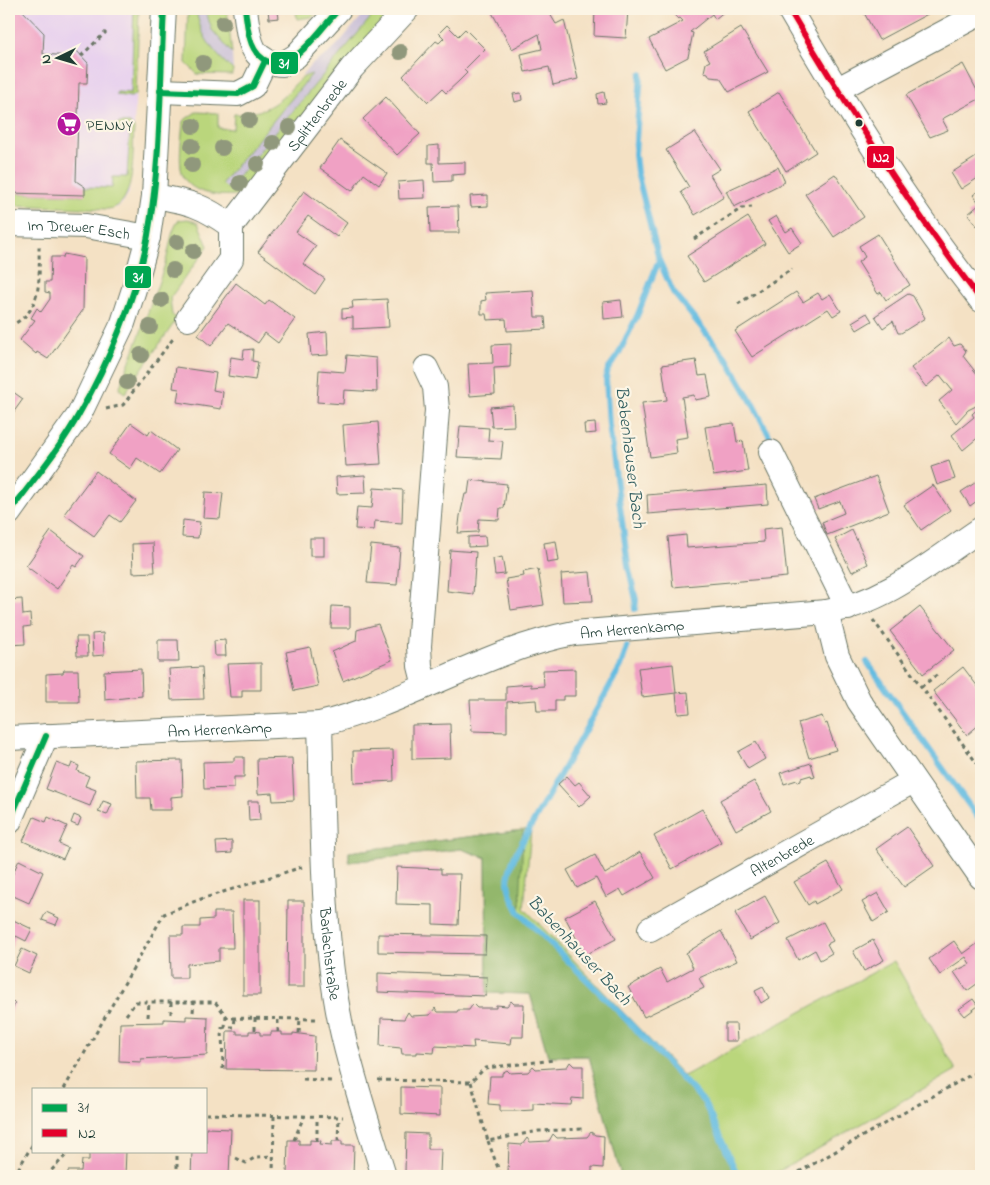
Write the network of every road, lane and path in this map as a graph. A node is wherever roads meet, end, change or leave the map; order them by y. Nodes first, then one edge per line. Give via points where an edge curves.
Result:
1 (164, 9) edge
2 (245, 9) edge
3 (339, 9) edge
4 (407, 9) edge
5 (789, 9) edge
6 (981, 13) edge
7 (106, 32) dead end
8 (81, 56) dead end
9 (265, 61) junction
10 (836, 90) junction
11 (160, 91) junction
12 (154, 196) junction
13 (752, 207) dead end
14 (9, 224) edge
15 (39, 225) junction
16 (231, 226) junction
17 (148, 237) junction
18 (694, 239) dead end
19 (792, 269) dead end
20 (981, 300) edge
21 (738, 304) dead end
22 (188, 319) joint
23 (9, 326) edge
24 (426, 368) dead end
25 (79, 416) junction
26 (771, 452) dead end
27 (9, 513) edge
28 (981, 529) edge
29 (845, 607) junction
30 (938, 674) dead end
31 (425, 686) junction
32 (921, 687) junction
33 (320, 724) junction
34 (46, 736) junction
35 (9, 738) edge
36 (981, 770) edge
37 (913, 781) junction
38 (9, 822) edge
39 (324, 860) junction
40 (981, 877) edge
41 (650, 929) dead end
42 (149, 1002) junction
43 (171, 1002) junction
44 (194, 1002) junction
45 (193, 1012) dead end
46 (171, 1014) dead end
47 (126, 1015) dead end
48 (226, 1015) junction
49 (148, 1017) dead end
50 (235, 1018) junction
51 (255, 1018) junction
52 (278, 1018) junction
53 (300, 1018) junction
54 (340, 1019) junction
55 (225, 1026) junction
56 (255, 1031) dead end
57 (278, 1032) dead end
58 (299, 1033) dead end
59 (554, 1060) dead end
60 (223, 1069) dead end
61 (981, 1069) edge
62 (303, 1079) dead end
63 (356, 1081) junction
64 (470, 1082) junction
65 (65, 1088) edge
66 (208, 1114) edge
67 (365, 1114) junction
68 (274, 1116) junction
69 (304, 1116) junction
70 (317, 1117) junction
71 (339, 1117) junction
72 (582, 1129) dead end
73 (294, 1140) dead end
74 (317, 1141) dead end
75 (338, 1141) dead end
76 (488, 1141) junction
77 (32, 1145) edge
78 (69, 1152) edge
79 (177, 1152) edge
80 (273, 1156) junction
81 (236, 1158) dead end
82 (14, 1176) edge
83 (46, 1176) edge
84 (176, 1176) edge
85 (273, 1176) edge
86 (384, 1176) edge
87 (501, 1176) edge
88 (792, 1176) edge

1 - 11 street
2 - 9 street via 250,41 254,51
3 - 9 street via 290,62
4 - 16 street, Splittenbrede via 352,68
5 - 10 street
6 - 10 street
7 - 8 path
9 - 11 street via 254,86 238,94
10 - 20 street via 910,204
11 - 12 street
12 - 16 street via 198,205
12 - 17 street
13 - 18 path via 742,208
14 - 15 street, Im Drewer Esch
15 - 17 street, Im Drewer Esch via 86,226
15 - 23 path via 34,306
16 - 22 street via 231,260
17 - 25 street via 123,323
19 - 21 path
22 - 25 path via 123,405
24 - 31 street via 435,386 437,410 419,646
25 - 27 street
26 - 29 street
28 - 29 street, Am Herrenkamp via 899,584
29 - 31 street, Am Herrenkamp via 564,635 508,650
29 - 32 path
29 - 37 street via 837,656 859,701
30 - 32 path
31 - 33 street, Am Herrenkamp via 348,717
32 - 36 path
33 - 34 street, Am Herrenkamp
33 - 39 street, Barlachstraße
34 - 35 street, Am Herrenkamp
34 - 38 street
37 - 40 street
37 - 41 street, Altenbrede
39 - 54 street, Barlachstraße via 332,966
39 - 65 path via 164,914
42 - 43 path
42 - 47 path via 136,1002
42 - 49 path
43 - 44 path
43 - 46 path
44 - 45 path
44 - 48 path via 215,1002
48 - 50 path
48 - 55 path
50 - 51 path
50 - 55 path via 234,1029
51 - 52 path
51 - 56 path
52 - 53 path
52 - 57 path
53 - 54 path
53 - 58 path
54 - 63 street, Barlachstraße
55 - 60 path via 222,1028
59 - 64 path via 485,1068
61 - 88 path
62 - 63 path
63 - 64 path
63 - 67 street, Barlachstraße
64 - 76 path
66 - 68 path
67 - 71 path via 355,1118
67 - 86 street, Barlachstraße
68 - 69 path
68 - 80 path
69 - 70 path
69 - 73 path
70 - 71 path
70 - 74 path
71 - 75 path
72 - 76 path via 539,1131
76 - 87 path
77 - 82 path
78 - 83 path
79 - 84 path
80 - 81 path via 256,1157 246,1163
80 - 85 path

